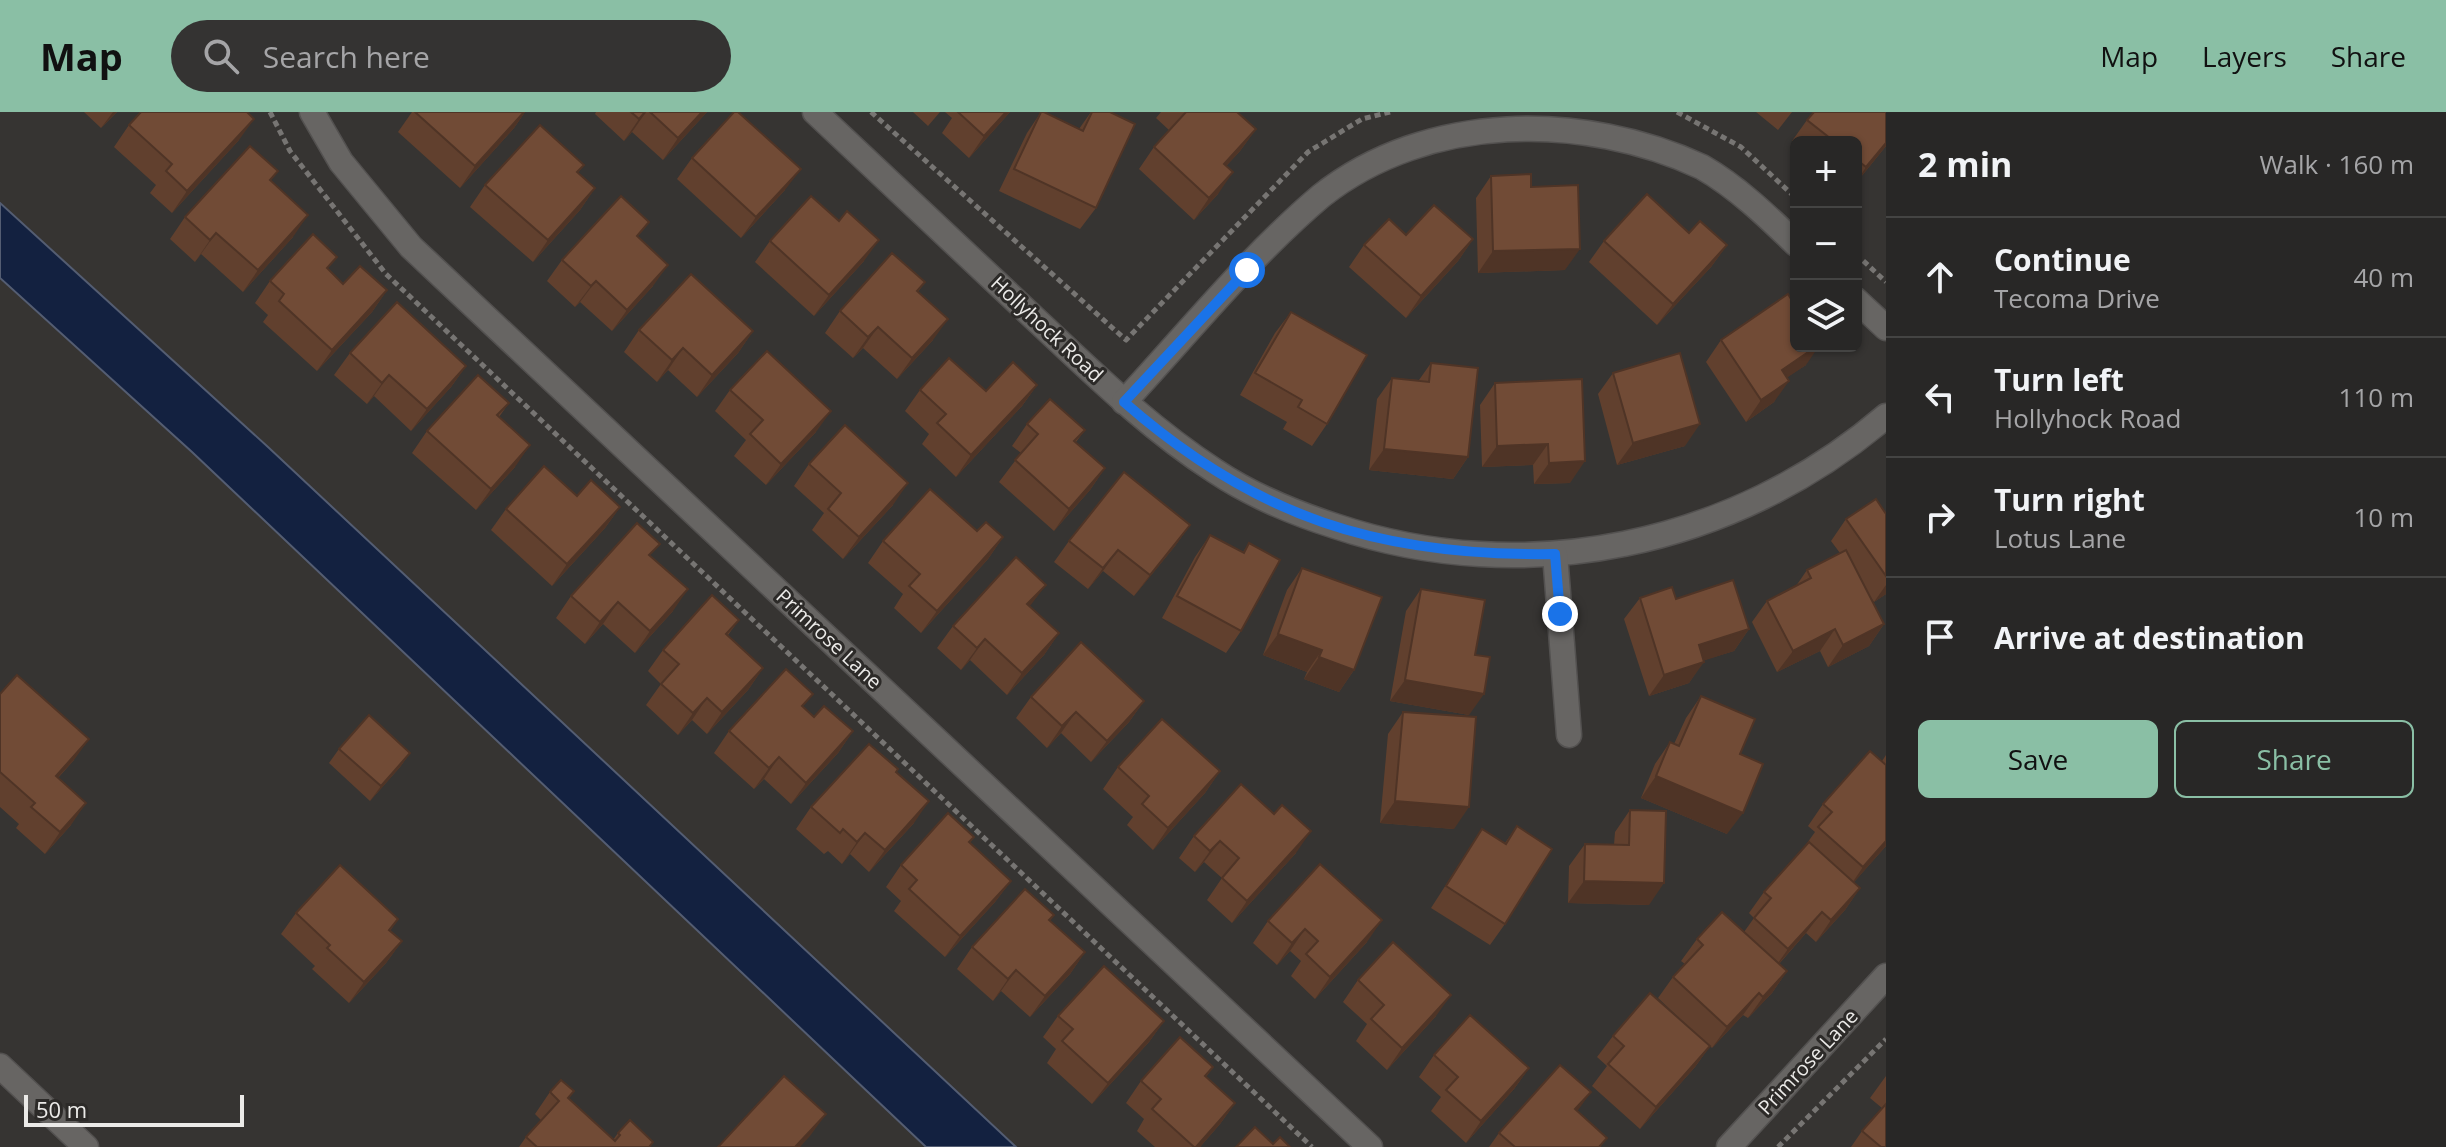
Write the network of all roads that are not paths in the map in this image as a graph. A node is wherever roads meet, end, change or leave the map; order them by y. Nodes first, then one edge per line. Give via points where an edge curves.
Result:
1 (312, 112) edge
2 (815, 112) edge
3 (1790, 239) edge
4 (1862, 306) edge
5 (1886, 328) edge
6 (1124, 402) junction
7 (1886, 416) edge
8 (1555, 554) junction
9 (1569, 735) dead end
10 (1886, 976) edge
11 (0, 1066) edge
12 (86, 1147) edge
13 (1370, 1147) edge
14 (1729, 1147) edge

1 - 13 street, Primrose Lane via 341,162 411,247
2 - 6 street, Hollyhock Road
3 - 6 street via 1705,168 1662,146 1569,123 1474,126 1383,156 1323,194
4 - 5 street
6 - 8 street, Hollyhock Road via 1217,473 1300,515 1367,537 1436,551
7 - 8 street, Hollyhock Road via 1819,467 1758,501 1648,540
8 - 9 street
10 - 14 street, Primrose Lane
11 - 12 street

